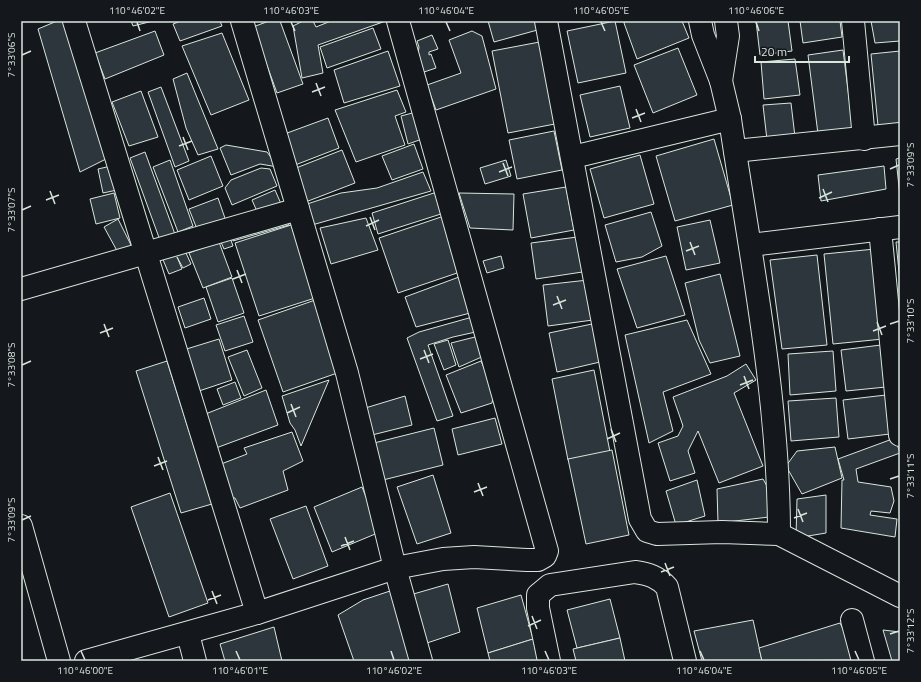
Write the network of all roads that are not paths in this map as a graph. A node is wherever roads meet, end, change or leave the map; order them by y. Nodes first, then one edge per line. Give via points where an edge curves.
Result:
1 (74, 21) edge
2 (242, 21) edge
3 (398, 21) edge
4 (546, 21) edge
5 (700, 21) edge
6 (726, 21) edge
7 (853, 21) edge
8 (721, 81) junction
9 (730, 119) junction
10 (900, 134) edge
11 (864, 139) junction
12 (735, 151) junction
13 (573, 157) junction
14 (298, 208) junction
15 (890, 228) edge
16 (750, 245) junction
17 (145, 253) junction
18 (21, 289) edge
19 (900, 435) edge
20 (21, 526) edge
21 (779, 534) junction
22 (395, 568) junction
23 (900, 596) edge
24 (257, 613) junction
25 (852, 620) dead end
26 (188, 634) junction
27 (59, 661) edge
28 (86, 661) edge
29 (195, 661) edge
30 (421, 661) edge
31 (550, 661) edge
32 (685, 661) edge
33 (863, 661) edge

1 - 17 street
2 - 14 street
3 - 22 street via 547,551 545,556 538,560 474,557 442,559
4 - 13 street
5 - 8 street
6 - 8 street via 728,36
7 - 11 street
8 - 9 street
9 - 12 street
9 - 13 street
10 - 11 street
11 - 12 street
12 - 16 street
13 - 21 street via 640,519 647,531 657,534
14 - 17 street
14 - 22 street via 347,373
15 - 16 street
15 - 19 street
16 - 21 street via 774,435 779,487
17 - 18 street
17 - 24 street
20 - 27 street
21 - 23 street
22 - 24 street
22 - 30 street
24 - 26 street
25 - 33 street
26 - 28 street
26 - 29 street
31 - 32 street via 538,608 538,595 550,585 635,572 648,573 668,587

